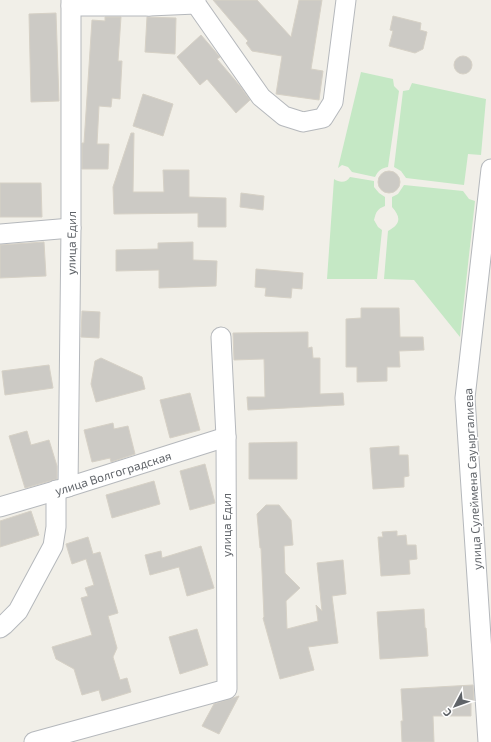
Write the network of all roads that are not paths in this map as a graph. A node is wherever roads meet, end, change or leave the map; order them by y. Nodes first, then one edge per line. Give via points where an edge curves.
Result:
1 (346, 0) edge
2 (196, 2) edge
3 (71, 3) edge
4 (150, 3) edge
5 (491, 169) edge
6 (72, 228) junction
7 (0, 234) edge
8 (221, 337) dead end
9 (226, 437) junction
10 (62, 489) junction
11 (0, 507) edge
12 (0, 628) edge
13 (34, 742) edge
14 (488, 742) edge

1 - 2 street via 333,102 323,118 303,122 284,116 261,97
2 - 4 street
3 - 4 street
3 - 6 street, улица Едил
5 - 14 street, улица Сулеймена Сауыргалиева via 466,398
6 - 7 street
6 - 10 street, улица Едил
8 - 9 street, улица Едил
9 - 10 street, улица Волгоградская
9 - 13 street, улица Едил via 227,689
10 - 11 street, улица Волгоградская
10 - 12 street, улица Едил via 53,546 18,611

